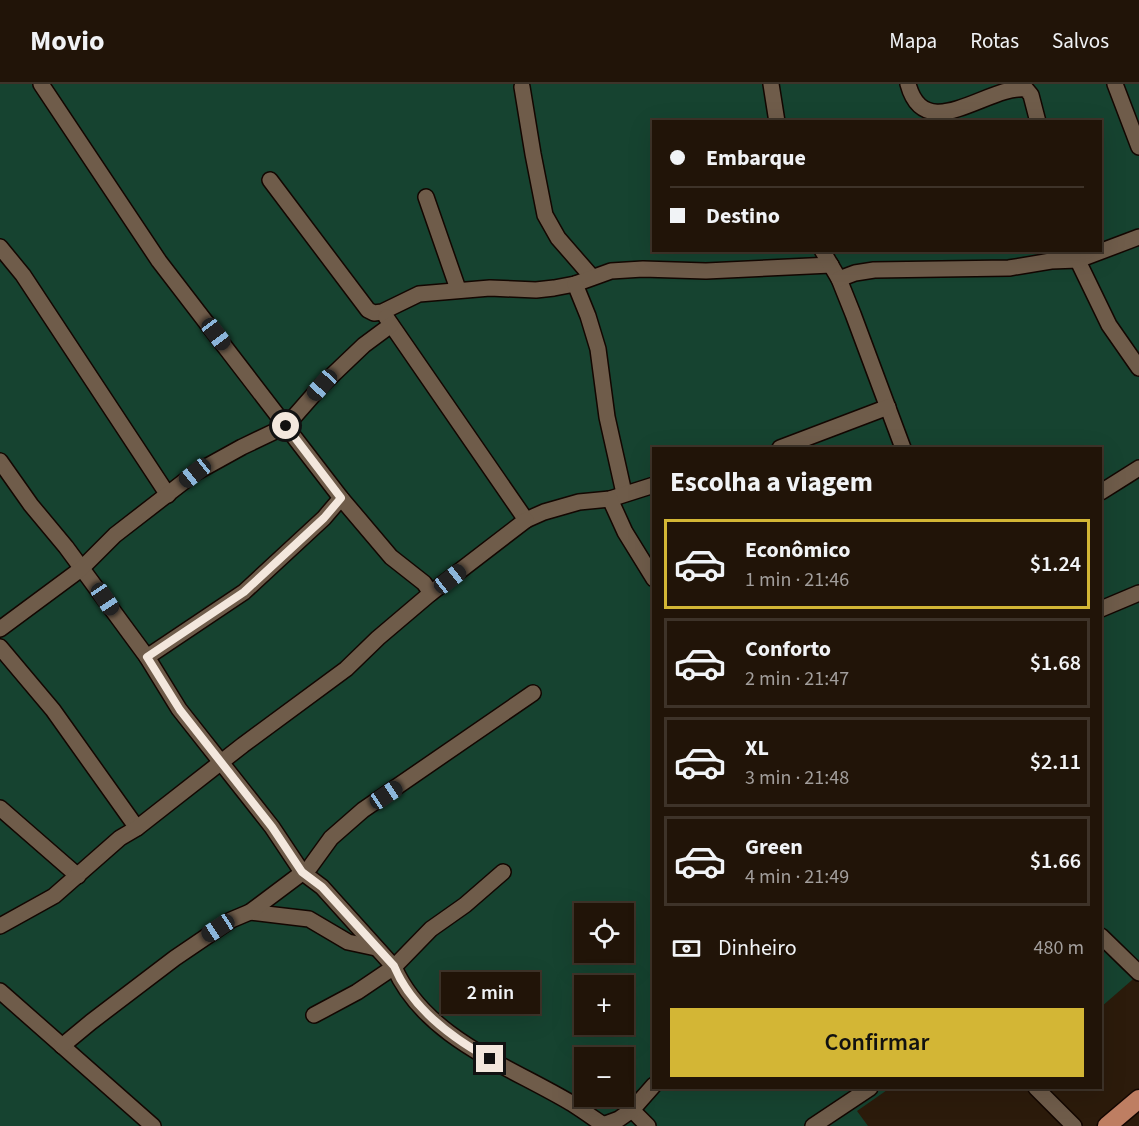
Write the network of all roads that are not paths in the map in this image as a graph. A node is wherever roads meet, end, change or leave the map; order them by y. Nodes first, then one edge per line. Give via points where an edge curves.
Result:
1 (41, 84) edge
2 (771, 84) edge
3 (908, 84) edge
4 (1115, 84) edge
5 (522, 87) dead end
6 (1026, 87) edge
7 (777, 120) edge
8 (1037, 120) edge
9 (1139, 147) edge
10 (270, 180) dead end
11 (426, 197) dead end
12 (1139, 237) edge
13 (0, 248) edge
14 (1102, 248) edge
15 (823, 252) edge
16 (1077, 255) edge
17 (831, 265) junction
18 (592, 277) junction
19 (838, 279) junction
20 (575, 284) junction
21 (458, 289) junction
22 (382, 312) junction
23 (391, 325) junction
24 (1139, 368) edge
25 (888, 407) junction
26 (286, 426) junction
27 (783, 447) edge
28 (903, 447) edge
29 (0, 460) edge
30 (1139, 468) edge
31 (652, 487) edge
32 (1102, 491) edge
33 (168, 495) junction
34 (617, 496) junction
35 (341, 498) junction
36 (526, 520) junction
37 (81, 569) junction
38 (652, 576) edge
39 (431, 593) junction
40 (1139, 593) edge
41 (1102, 609) edge
42 (0, 629) edge
43 (0, 647) edge
44 (147, 657) junction
45 (533, 693) dead end
46 (222, 762) junction
47 (0, 808) edge
48 (137, 828) junction
49 (302, 872) junction
50 (503, 872) dead end
51 (78, 876) junction
52 (250, 912) junction
53 (0, 926) edge
54 (1102, 937) edge
55 (376, 948) junction
56 (394, 966) junction
57 (1139, 973) edge
58 (0, 991) edge
59 (314, 1015) dead end
60 (62, 1046) junction
61 (652, 1087) edge
62 (868, 1089) edge
63 (1037, 1089) edge
64 (1139, 1099) edge
65 (632, 1110) junction
66 (601, 1125) edge
67 (153, 1126) edge
68 (648, 1126) edge
69 (813, 1126) edge
70 (1074, 1126) edge
71 (1107, 1126) edge

1 - 26 street via 159,261
2 - 7 street
3 - 6 street via 920,107 940,112 1011,88
4 - 9 street
5 - 18 street via 545,215 558,238
6 - 8 street
10 - 22 street via 368,310
11 - 21 street
12 - 14 street
13 - 33 street via 23,275
15 - 17 street
16 - 19 street via 997,268 874,270
16 - 24 street via 1109,325
17 - 18 street via 706,271 622,270
17 - 19 street
18 - 20 street
19 - 25 street
20 - 21 street via 536,290
20 - 34 street via 598,349
21 - 22 street via 411,296
22 - 23 street
23 - 26 street via 322,385
23 - 36 street
25 - 27 street
25 - 28 street
26 - 33 street via 195,473
26 - 35 street
29 - 37 street
30 - 32 street
31 - 34 street
33 - 37 street via 115,535
34 - 36 street via 579,502
34 - 38 street via 625,532
35 - 39 street via 391,557
35 - 44 street via 244,592
36 - 39 street
37 - 42 street
37 - 44 street
39 - 46 street via 346,669
40 - 41 street
43 - 48 street via 53,710
44 - 46 street via 180,710
45 - 49 street via 363,810 331,838
46 - 48 street
46 - 49 street
47 - 51 street
48 - 51 street
49 - 52 street
49 - 55 street via 322,887
50 - 56 street via 432,929
51 - 53 street via 54,896
52 - 55 street via 309,919 348,942
52 - 60 street via 183,952
54 - 57 street
55 - 56 street
56 - 59 street
56 - 66 street via 400,981 418,1003 454,1036 571,1103
58 - 60 street
60 - 67 street
61 - 65 street
62 - 69 street
63 - 70 street
64 - 71 main road
65 - 66 street
65 - 68 street

